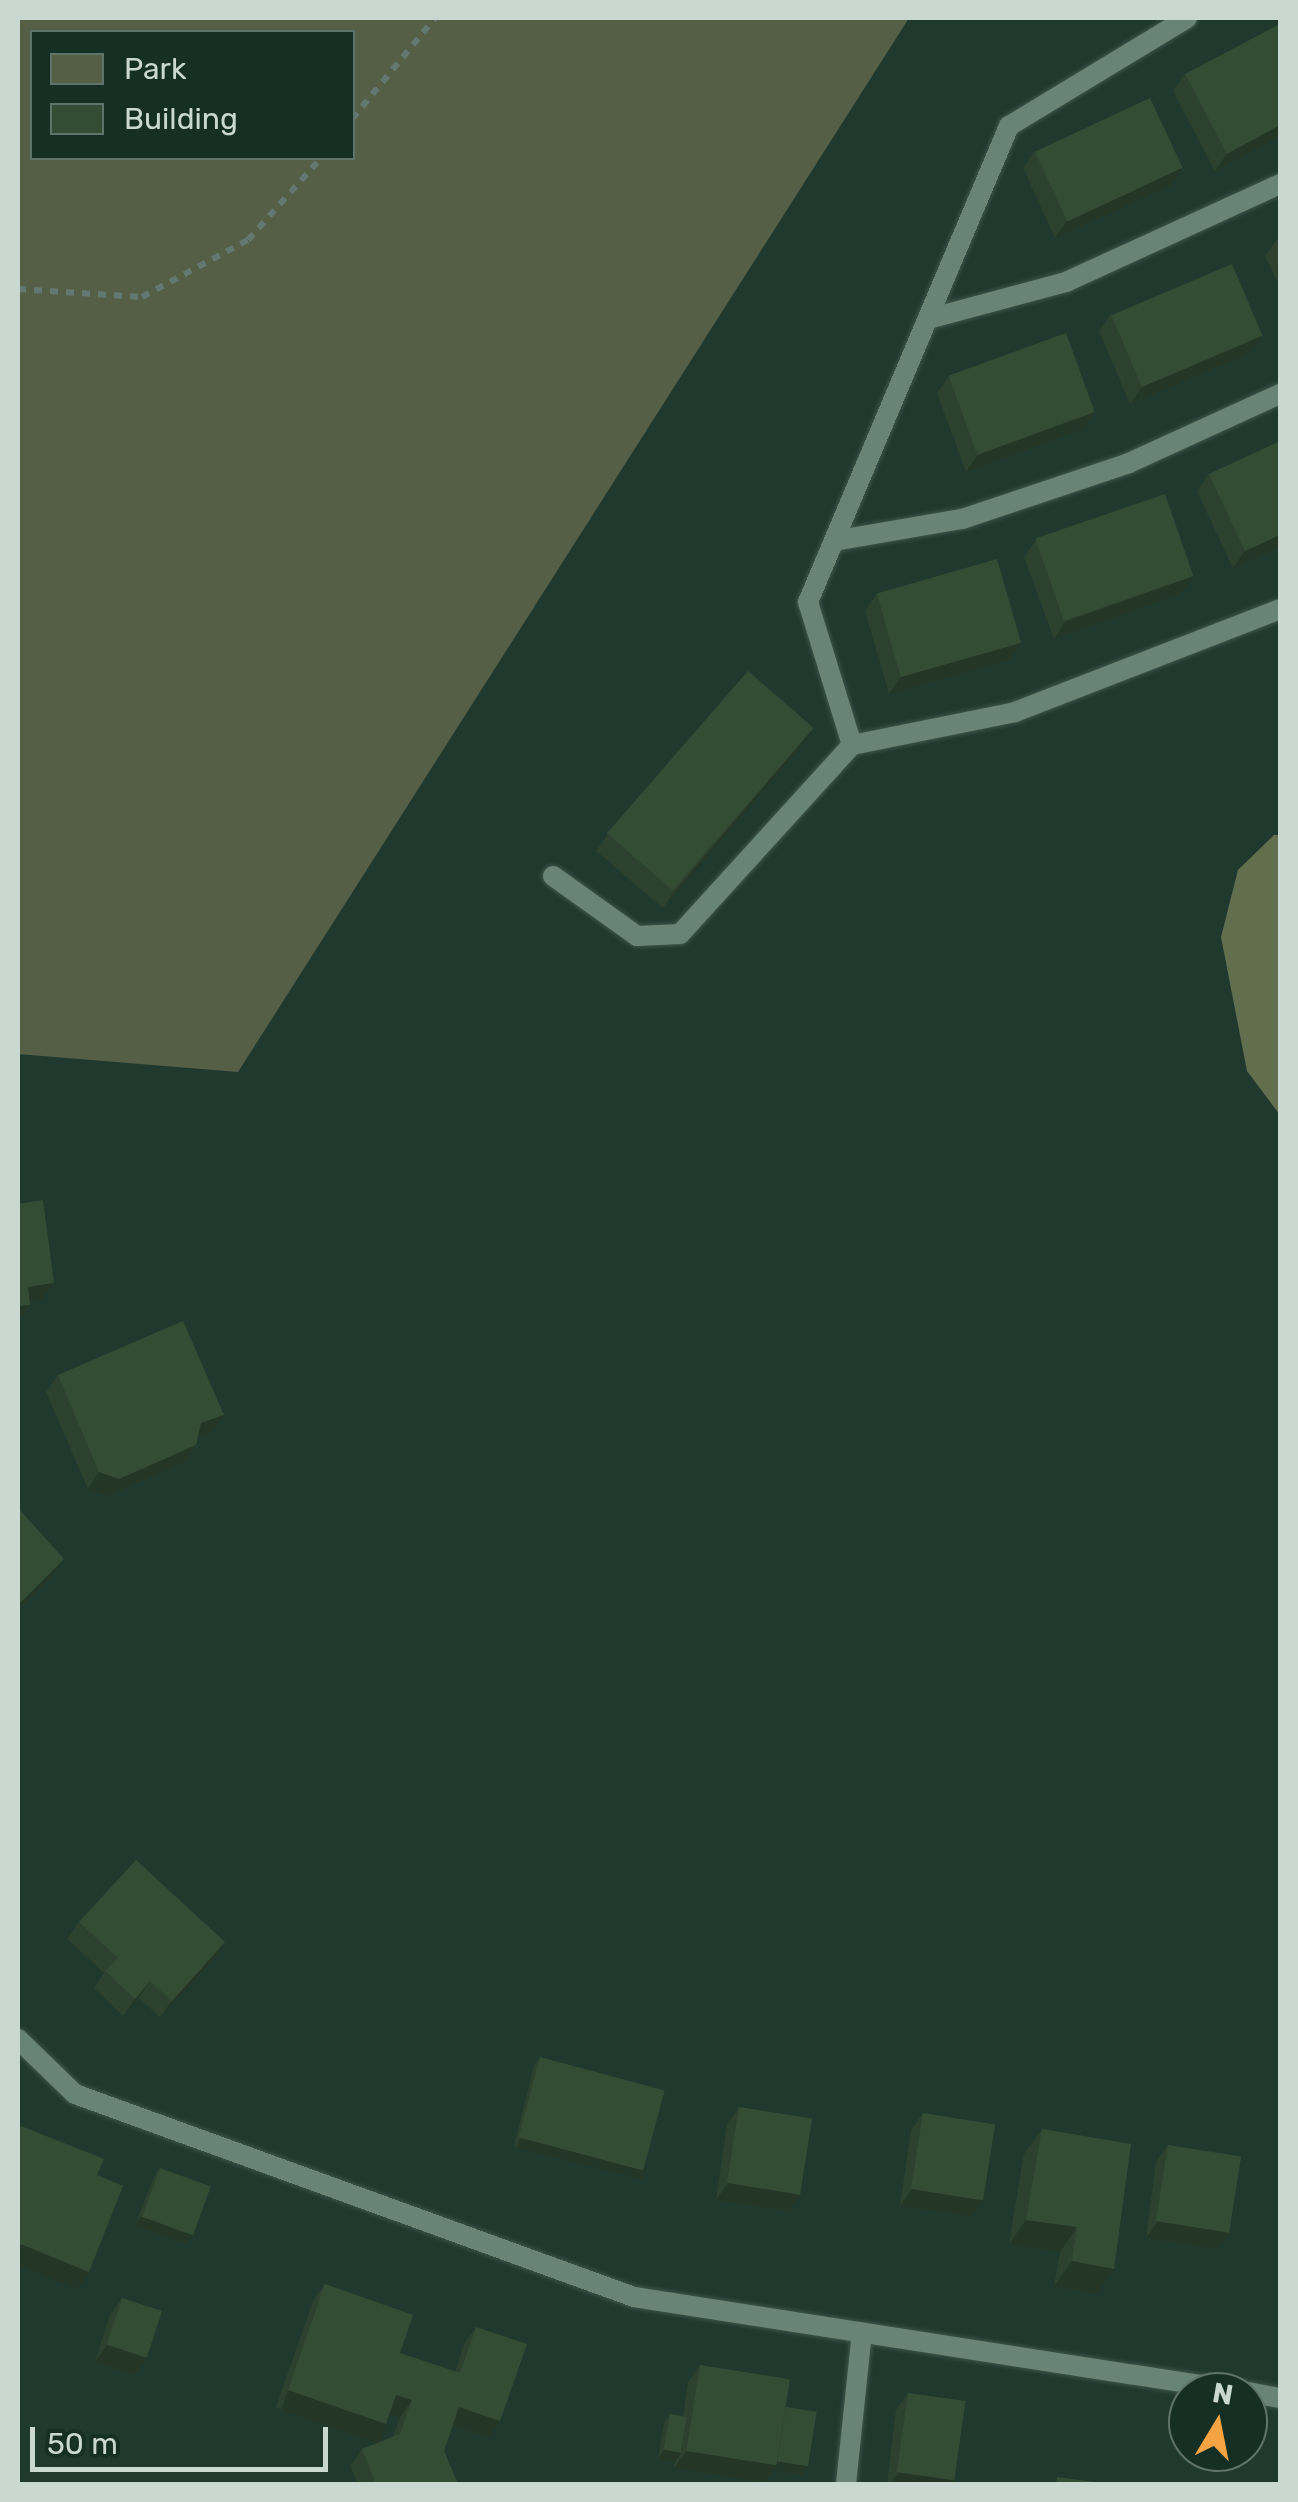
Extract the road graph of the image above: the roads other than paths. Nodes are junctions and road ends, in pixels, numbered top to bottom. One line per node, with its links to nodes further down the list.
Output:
1 (1186, 18): 3 (lane)
2 (1280, 184): 3 (lane)
3 (928, 318): 5 (lane)
4 (1280, 394): 5 (lane)
5 (834, 541): 7 (lane)
6 (1280, 609): 7 (lane)
7 (852, 744): 8 (lane)
8 (553, 876)
9 (18, 2039): 10 (lane)
10 (862, 2332): 11 (lane); 12 (lane)
11 (1168, 2380)
12 (846, 2484)

